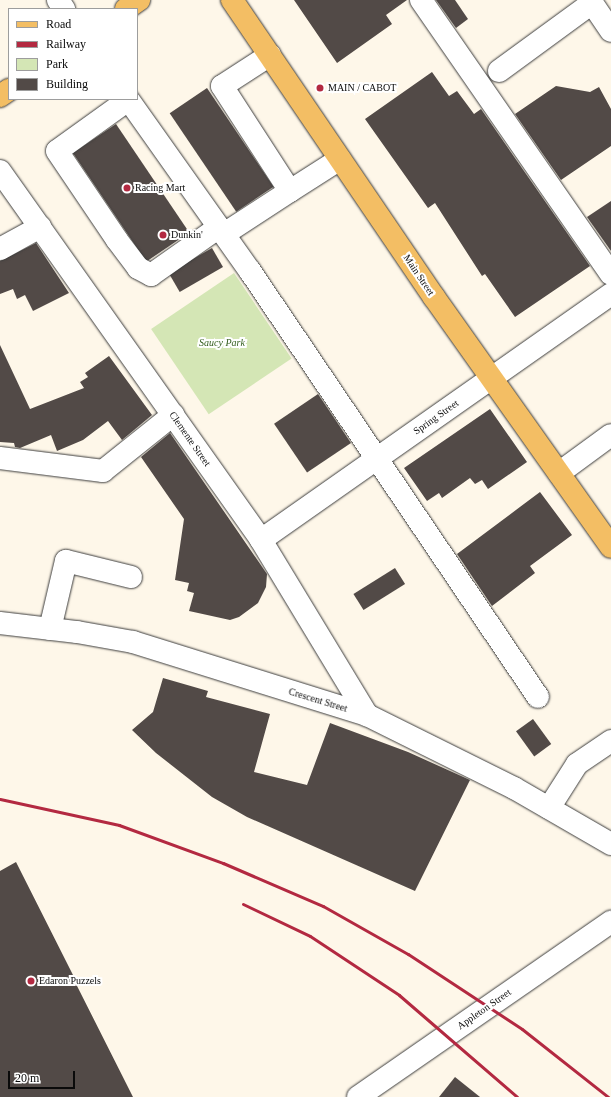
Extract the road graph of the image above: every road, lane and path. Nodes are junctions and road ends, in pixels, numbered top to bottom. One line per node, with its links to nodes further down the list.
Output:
1 (138, 0): 5 (main road)
2 (232, 0): 7 (main road, Main Street)
3 (421, 0): 17 (street)
4 (591, 1): 6 (street); 8 (street)
5 (127, 8)
6 (611, 31)
7 (270, 55): 11 (main road, Main Street); 13 (street)
8 (499, 71)
9 (127, 100): 15 (street)
10 (129, 100): 15 (street)
11 (340, 159): 13 (street); 19 (main road, Main Street)
12 (0, 171): 14 (street, Clemente Street)
13 (290, 190): 15 (street)
14 (40, 227): 16 (street); 20 (street, Clemente Street)
15 (221, 230): 23 (street)
16 (0, 249)
17 (611, 274)
18 (611, 294): 19 (street, Spring Street)
19 (492, 378): 23 (street, Spring Street); 24 (main road, Main Street)
20 (173, 415): 22 (street); 25 (street, Clemente Street)
21 (611, 435): 24 (street)
22 (0, 458)
23 (377, 458): 25 (street, Spring Street); 30 (street)
24 (559, 474): 26 (main road, Main Street)
25 (261, 540): 31 (street, Clemente Street)
26 (611, 546)
27 (131, 577): 29 (street)
28 (0, 623): 29 (street, Crescent Street)
29 (50, 628): 31 (street, Crescent Street)
30 (538, 697)
31 (367, 715): 33 (street, Crescent Street)
32 (611, 742): 33 (street)
33 (549, 808): 34 (street, Crescent Street)
34 (611, 844)
35 (611, 922): 36 (street, Appleton Street)
36 (358, 1097)

